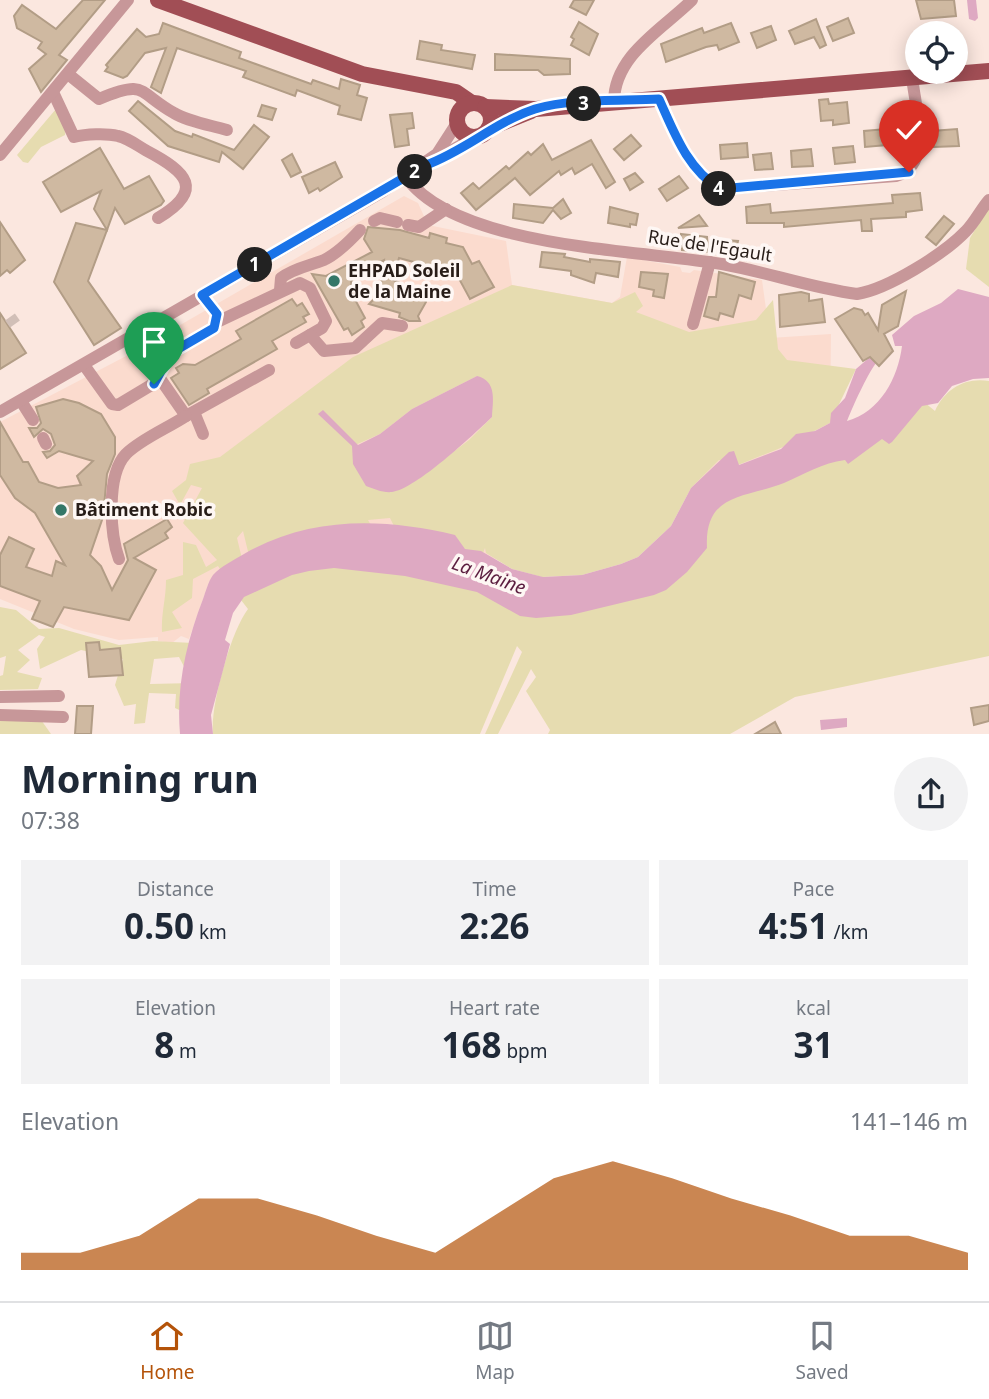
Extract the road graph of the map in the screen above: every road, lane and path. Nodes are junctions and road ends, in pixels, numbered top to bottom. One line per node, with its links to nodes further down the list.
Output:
1 (128, 0): 7 (street)
2 (158, 0): 4 (main road)
3 (692, 0): 13 (street)
4 (185, 5): 10 (main road)
5 (989, 71): 6 (main road)
6 (968, 73)
7 (68, 74): 11 (street); 17 (street)
8 (905, 78): 12 (main road)
9 (913, 84): 12 (street)
10 (434, 88): 14 (main road); 16 (main road)
11 (53, 92): 19 (street); 24 (street)
12 (659, 99): 13 (main road)
13 (614, 102): 15 (main road)
14 (485, 105): 15 (main road); 16 (main road); 18 (main road)
15 (536, 109): 18 (main road)
16 (457, 119): 18 (main road); 20 (street)
17 (227, 130)
18 (482, 133): 20 (street)
19 (0, 155)
20 (426, 165): 21 (street)
21 (406, 177): 23 (street, Rue de l'Egault); 29 (street)
22 (989, 200): 27 (street, Rue de l'Egault)
23 (446, 209): 25 (street); 27 (street, Rue de l'Egault)
24 (158, 218)
25 (374, 221)
26 (360, 230): 28 (street)
27 (710, 262): 31 (street)
28 (280, 290): 30 (street); 33 (street)
29 (202, 295): 30 (street); 35 (street)
30 (217, 322): 37 (street)
31 (693, 324)
32 (402, 327): 33 (street)
33 (310, 335): 34 (street)
34 (296, 342)
35 (84, 365): 37 (street); 38 (street)
36 (269, 370): 40 (street)
37 (159, 377): 40 (street)
38 (22, 401): 39 (street); 41 (street)
39 (0, 412)
40 (190, 414): 42 (street); 43 (street)
41 (33, 420)
42 (203, 434)
43 (119, 559)
44 (59, 696): 45 (street)
45 (0, 697)
46 (0, 715): 47 (street)
47 (63, 717)

